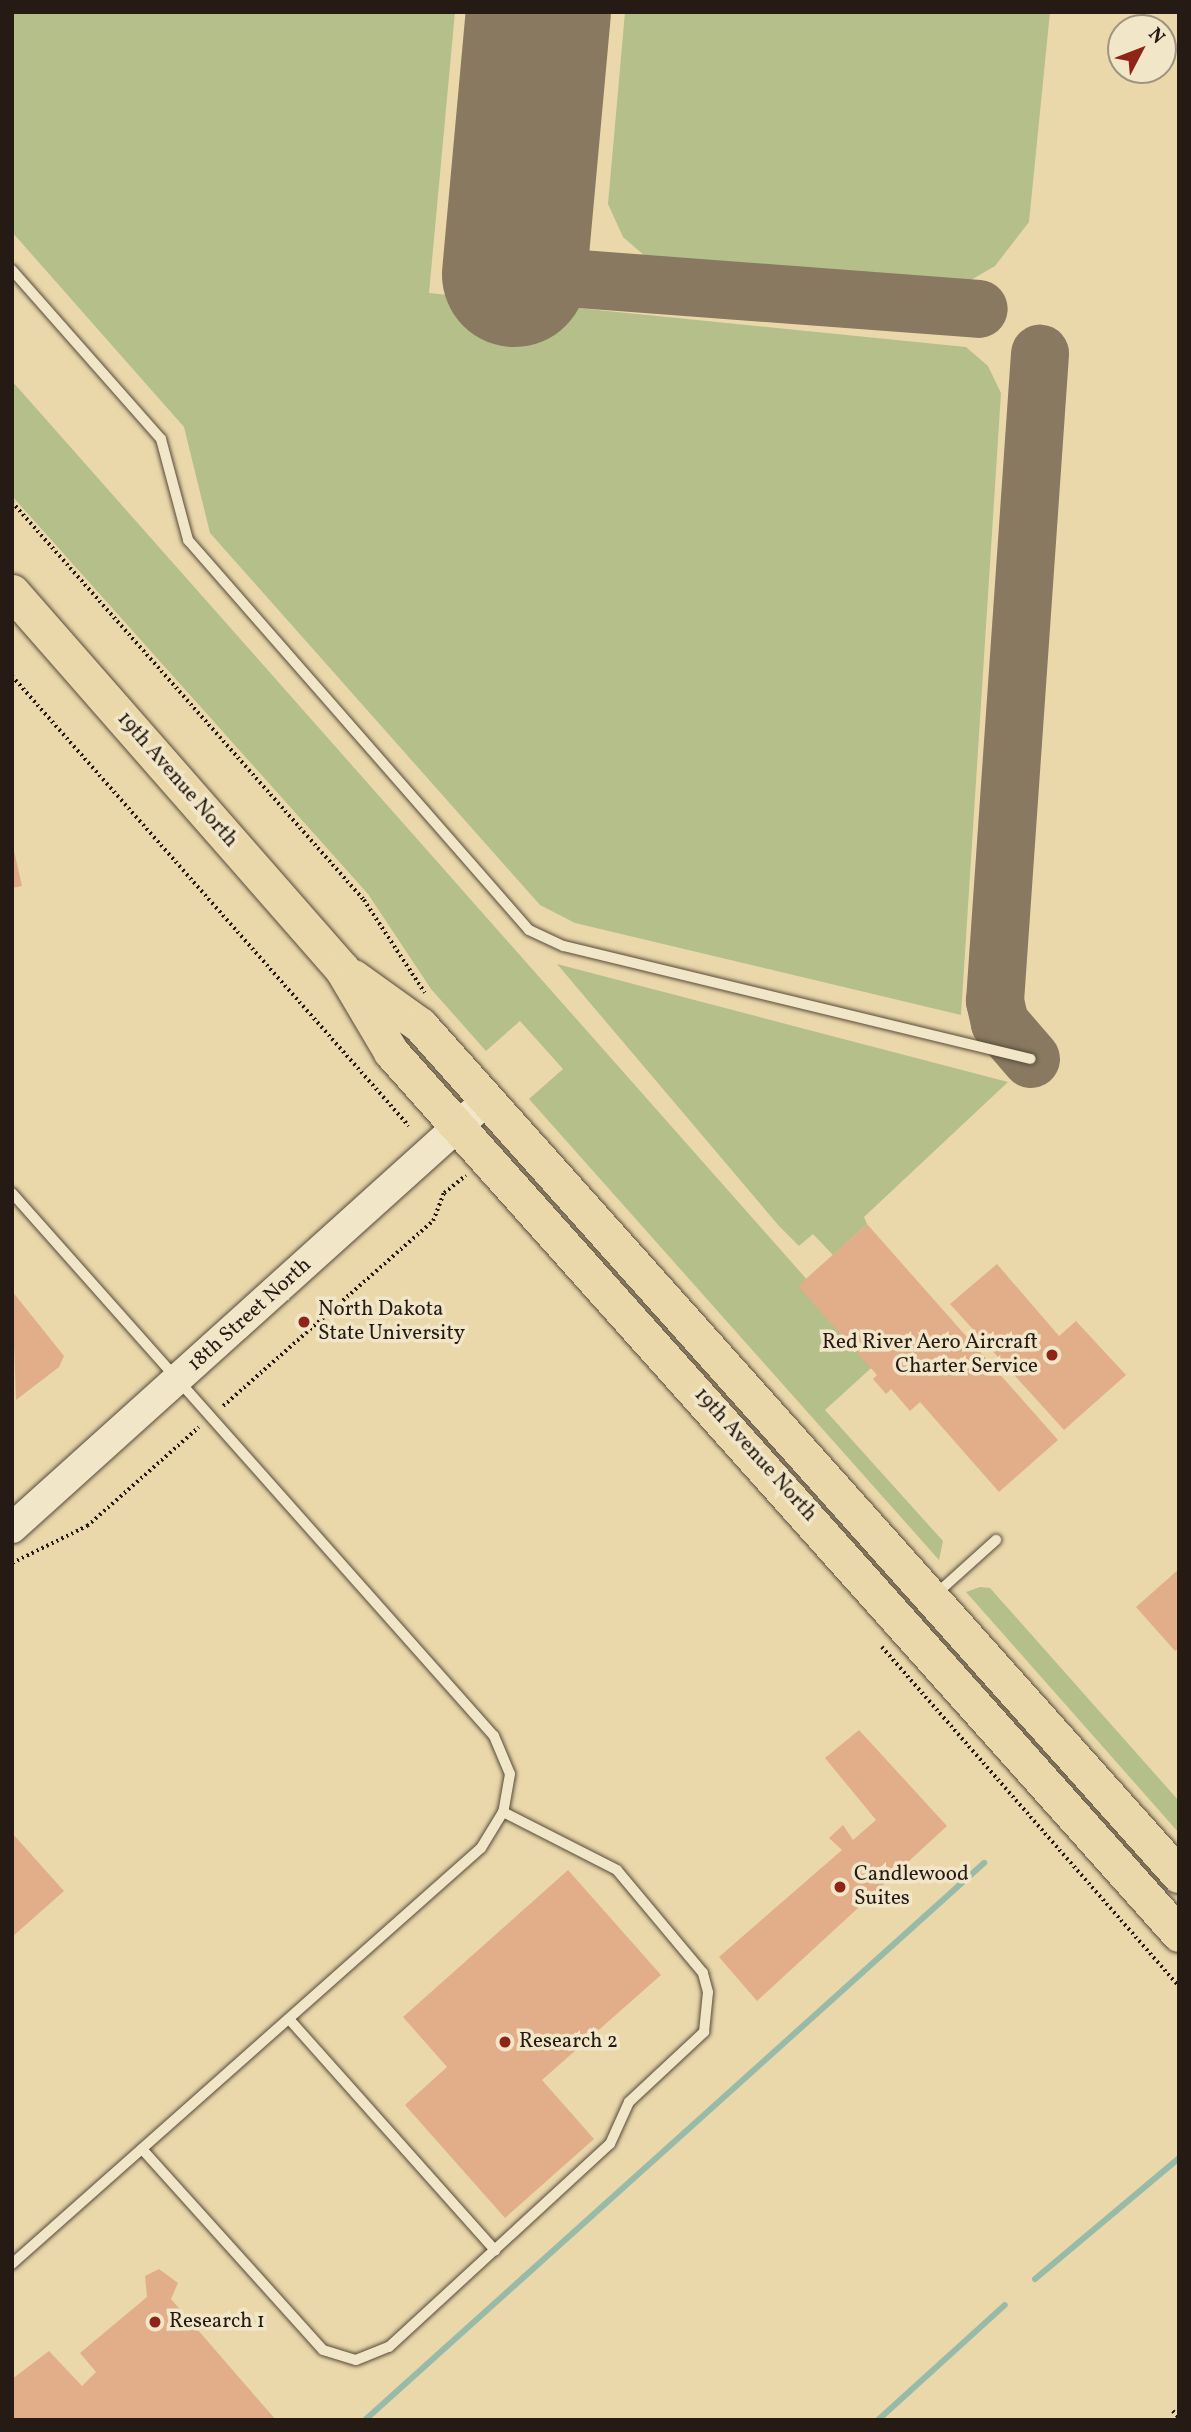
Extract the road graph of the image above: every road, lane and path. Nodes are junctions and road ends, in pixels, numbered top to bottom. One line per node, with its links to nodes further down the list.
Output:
1 (12, 270): 7 (lane)
2 (12, 502): 6 (path)
3 (12, 592): 5 (main road, 19th Avenue North)
4 (12, 676): 10 (path)
5 (342, 969): 8 (main road, 19th Avenue North); 9 (main road, 19th Avenue North)
6 (427, 996)
7 (1031, 1059)
8 (487, 1100): 9 (street, 18th Street North); 18 (main road, 19th Avenue North)
9 (459, 1125): 13 (street, 18th Street North); 22 (main road, 19th Avenue North)
10 (409, 1126)
11 (474, 1178): 14 (path)
12 (12, 1193): 13 (lane)
13 (181, 1379): 14 (lane); 15 (street, 18th Street North)
14 (213, 1414): 17 (path); 20 (lane)
15 (12, 1528)
16 (996, 1540): 18 (lane)
17 (12, 1563)
18 (929, 1601): 21 (main road, 19th Avenue North)
19 (874, 1637): 23 (path)
20 (503, 1812): 24 (lane); 26 (lane)
21 (1179, 1875)
22 (1179, 1934)
23 (1179, 1986)
24 (289, 2019): 25 (lane); 26 (lane)
25 (142, 2149): 26 (lane); 27 (lane)
26 (495, 2250)
27 (12, 2264)
28 (1173, 2411): 29 (path)
29 (1179, 2418)

